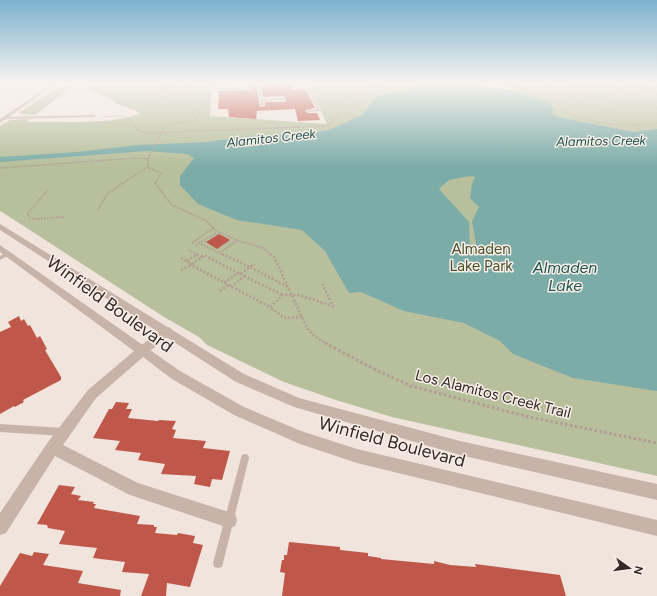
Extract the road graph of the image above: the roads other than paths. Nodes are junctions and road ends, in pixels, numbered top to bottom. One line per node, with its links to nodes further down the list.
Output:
1 (14, 111): 3 (street)
2 (94, 116): 3 (lane)
3 (1, 119)
4 (0, 226): 6 (street, Winfield Boulevard)
5 (2, 253): 7 (street, Winfield Boulevard)
6 (167, 331): 7 (street); 12 (street, Winfield Boulevard)
7 (142, 351): 9 (street); 15 (street, Winfield Boulevard)
8 (0, 428): 9 (lane)
9 (64, 432): 10 (street)
10 (53, 447): 13 (street); 14 (street)
11 (245, 458): 13 (lane)
12 (657, 492)
13 (229, 520): 16 (lane)
14 (0, 527)
15 (657, 528)
16 (218, 563)

